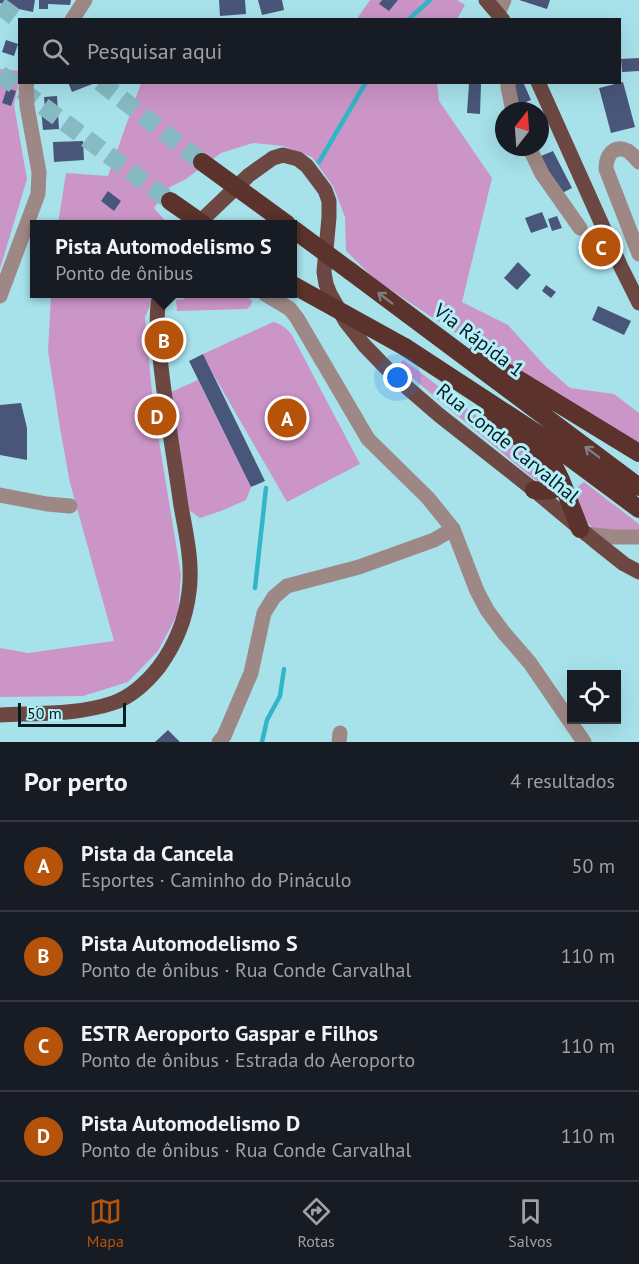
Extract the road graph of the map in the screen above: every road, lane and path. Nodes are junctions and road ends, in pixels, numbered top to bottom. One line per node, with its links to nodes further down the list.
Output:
1 (85, 0): 4 (street)
2 (486, 0): 3 (main road)
3 (502, 11)
4 (73, 18)
5 (27, 84): 20 (street)
6 (508, 84): 8 (street)
7 (539, 84): 21 (main road)
8 (511, 102)
9 (533, 156): 16 (street)
10 (202, 162): 15 (highway, bridge)
11 (639, 162): 18 (street)
12 (170, 201): 13 (highway, bridge)
13 (195, 220)
14 (203, 220): 29 (main road, Rua Conde Carvalhal)
15 (280, 220)
16 (580, 228)
17 (297, 232): 24 (highway, Via Rápida 1, one-way to 17, bridge)
18 (639, 254)
19 (297, 287): 25 (highway, bridge)
20 (0, 296)
21 (637, 296)
22 (159, 298): 37 (main road)
23 (272, 298): 33 (street)
24 (412, 318): 26 (highway); 28 (highway, Via Rápida 1, one-way to 24)
25 (410, 350): 27 (highway); 32 (highway)
26 (639, 453)
27 (561, 480): 29 (highway); 34 (highway)
28 (639, 487)
29 (534, 490): 34 (main road, Rua Conde Carvalhal)
30 (0, 495): 31 (street)
31 (70, 506)
32 (639, 509)
33 (453, 529): 38 (street); 39 (street)
34 (583, 531): 35 (street); 36 (main road, Rua Conde Carvalhal)
35 (639, 537)
36 (639, 572)
37 (0, 715)
38 (219, 742)
39 (584, 742)

